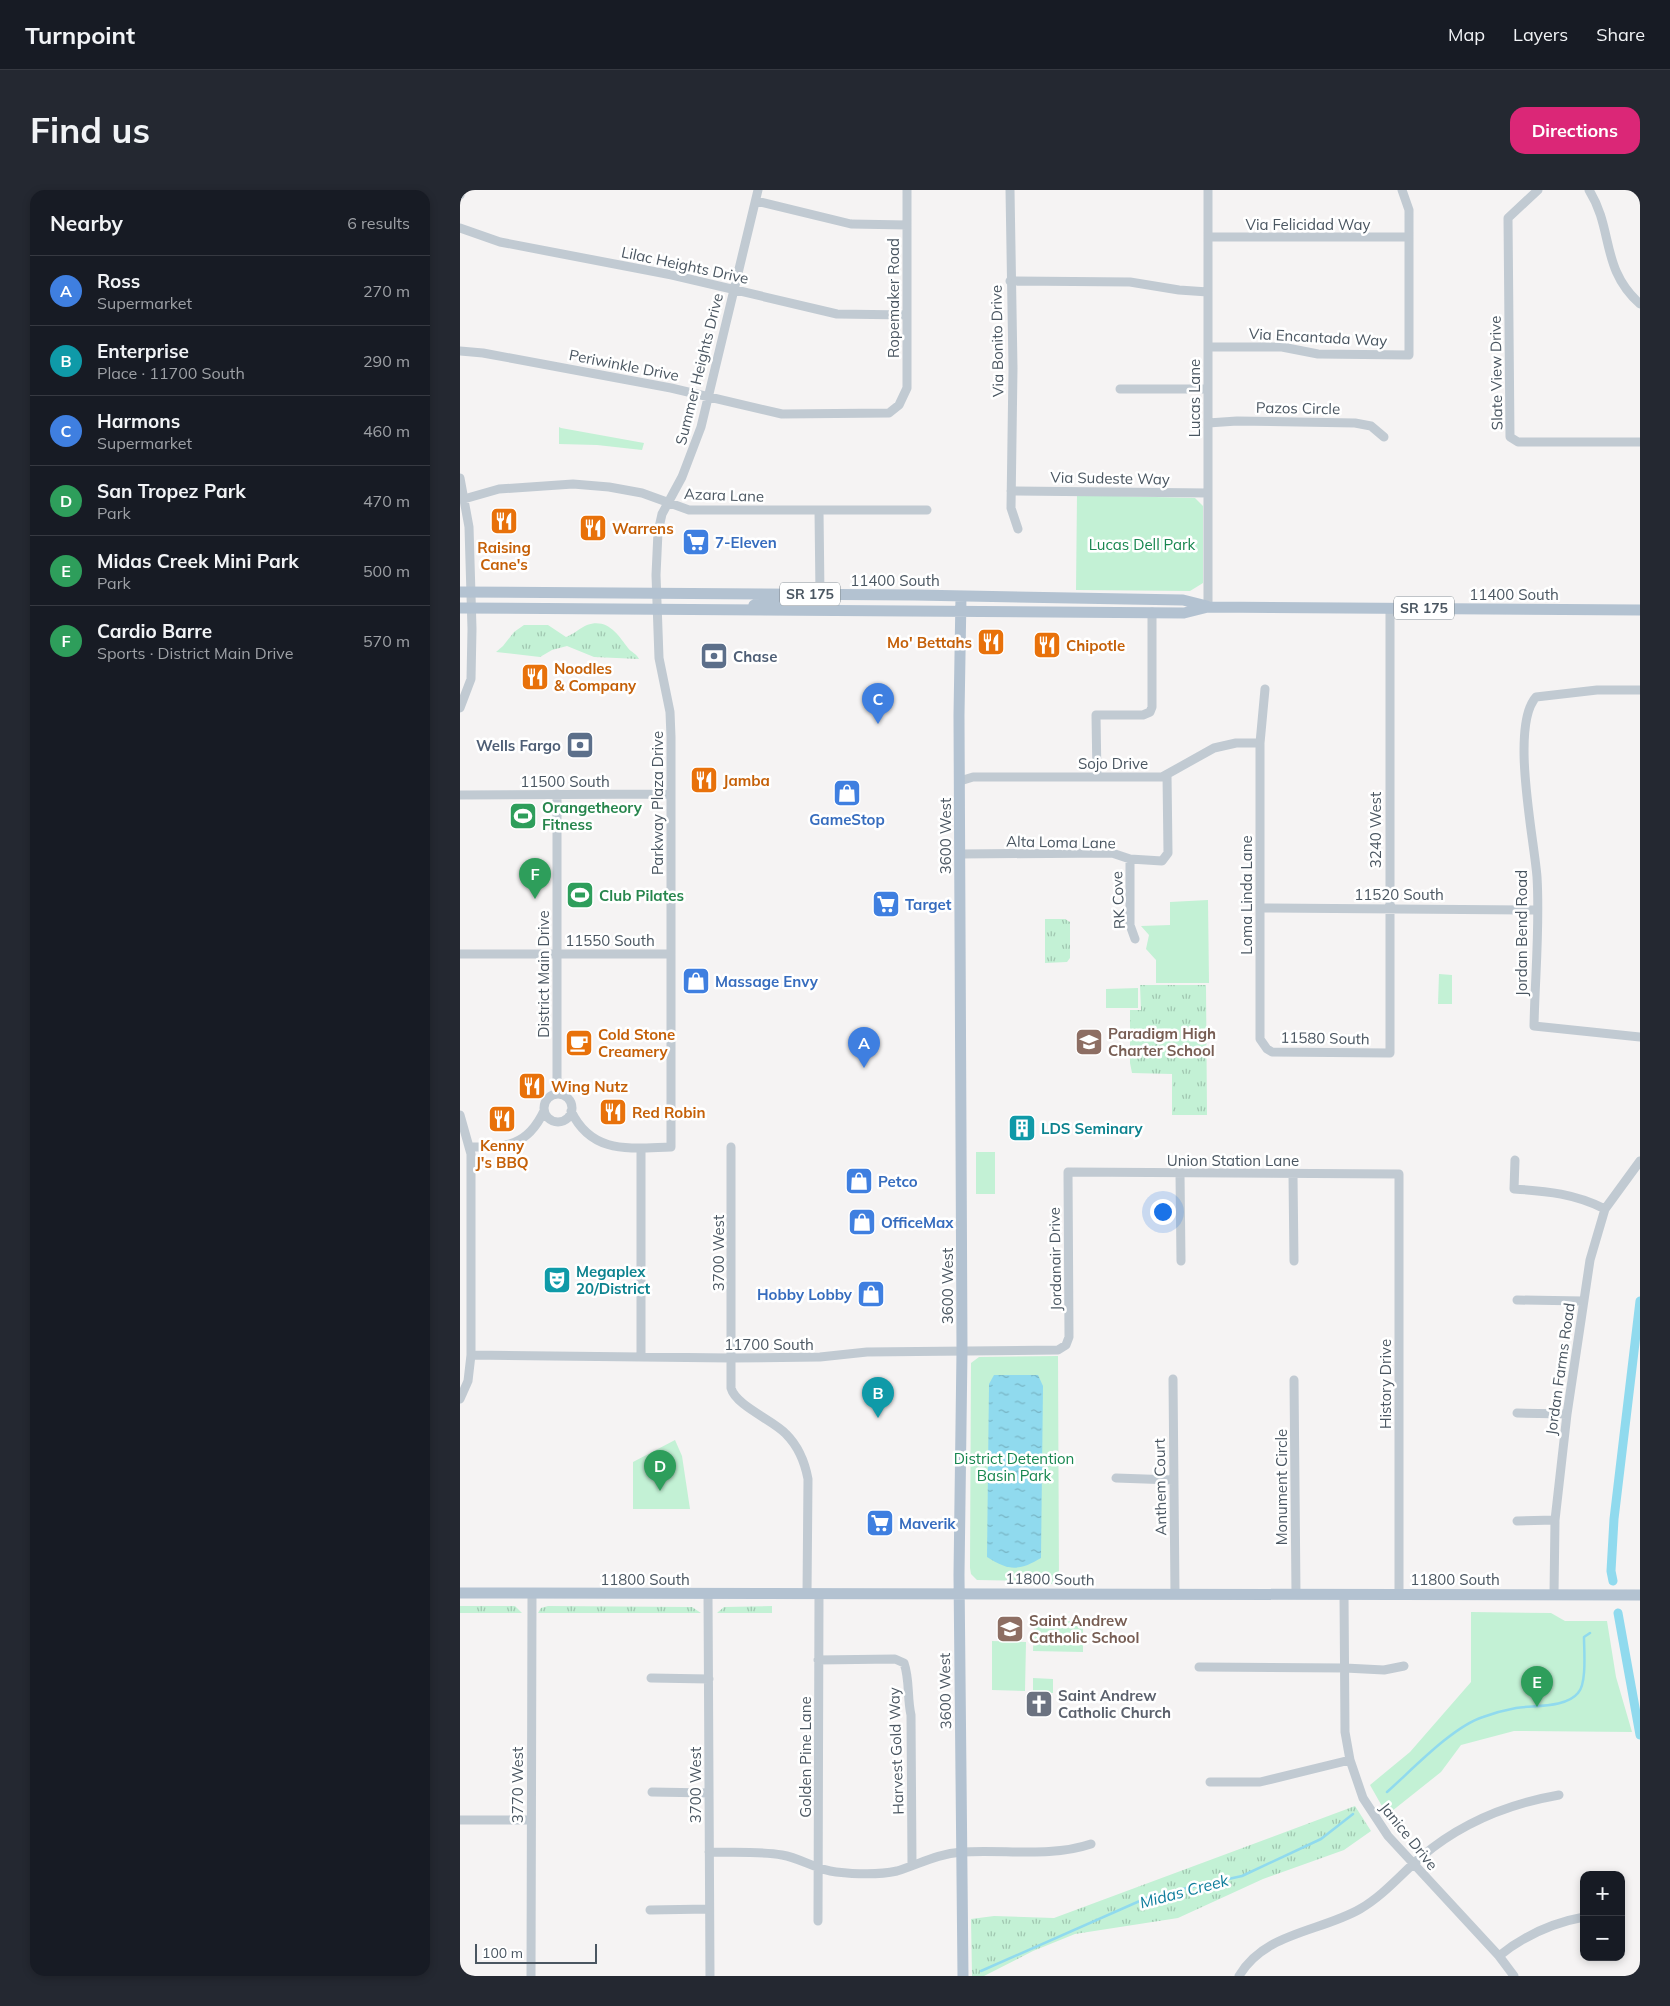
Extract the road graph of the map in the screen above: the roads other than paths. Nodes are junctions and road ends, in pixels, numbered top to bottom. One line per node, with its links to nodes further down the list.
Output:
1 (462, 190): 9 (street)
2 (758, 190): 10 (street, Summer Heights Drive)
3 (906, 190): 11 (street, Ropemaker Road)
4 (1010, 190): 15 (street, Via Bonito Drive)
5 (1208, 190): 13 (street, Lucas Lane)
6 (1402, 190): 14 (street, Via Encantada Way)
7 (1538, 190): 28 (street, Slate View Drive)
8 (1589, 190): 18 (street)
9 (460, 195)
10 (756, 201): 11 (street); 16 (street, Summer Heights Drive)
11 (906, 225): 19 (street, Ropemaker Road)
12 (460, 228): 16 (street, Lilac Heights Drive)
13 (1208, 237): 14 (street, Via Felicidad Way); 17 (street, Lucas Lane)
14 (1409, 237): 20 (street, Via Encantada Way)
15 (1010, 281): 17 (street); 30 (street, Via Bonito Drive)
16 (734, 289): 19 (street, Lilac Heights Drive); 24 (street, Summer Heights Drive)
17 (1208, 292): 20 (street, Lucas Lane)
18 (1640, 304)
19 (906, 315): 25 (street, Ropemaker Road)
20 (1208, 347): 22 (street, Lucas Lane)
21 (460, 352): 24 (street, Periwinkle Drive)
22 (1208, 389): 23 (street); 26 (street, Lucas Lane)
23 (1120, 390)
24 (708, 396): 25 (street, Periwinkle Drive); 33 (street, Summer Heights Drive)
25 (899, 405)
26 (1208, 423): 27 (street, Pazos Circle); 31 (street, Lucas Lane)
27 (1384, 437)
28 (1640, 442)
29 (460, 478): 32 (street)
30 (1011, 491): 31 (street, Via Sudeste Way); 36 (street, Via Bonito Drive)
31 (1208, 494): 42 (street, Lucas Lane)
32 (464, 499): 33 (street, Azara Lane); 37 (street)
33 (668, 504): 34 (street, Azara Lane); 38 (street, Summer Heights Drive)
34 (819, 510): 35 (street, Azara Lane); 39 (street)
35 (927, 510)
36 (1018, 529)
37 (465, 592): 38 (main road, 11400 South / SR 175); 43 (street)
38 (658, 594): 39 (main road, 11400 South / SR 175); 45 (street, Summer Heights Drive)
39 (820, 594): 40 (main road, 11400 South / SR 175); 46 (main road)
40 (915, 594): 41 (main road, 11400 South / SR 175); 48 (main road)
41 (961, 596): 42 (main road, 11400 South / SR 175); 49 (main road, 3600 West)
42 (1208, 607): 44 (main road, 11400 South / SR 175); 50 (main road, 11400 South / SR 175)
43 (466, 608): 45 (main road, 11400 South / SR 175); 53 (street)
44 (1390, 608): 47 (main road, 11400 South / SR 175); 64 (street, 3240 West)
45 (658, 610): 46 (main road, 11400 South / SR 175); 59 (street, Parkway Plaza Drive)
46 (750, 610): 48 (main road, 11400 South / SR 175)
47 (1640, 610)
48 (820, 611): 49 (main road, 11400 South / SR 175)
49 (961, 611): 50 (main road, 11400 South / SR 175); 57 (main road, 3600 West)
50 (1152, 612): 56 (street)
51 (1265, 688): 54 (street, Loma Linda Lane)
52 (1640, 690): 65 (street, Jordan Bend Road)
53 (460, 708)
54 (1260, 744): 55 (street, Sojo Drive); 63 (street, Loma Linda Lane)
55 (1167, 775): 56 (street, Sojo Drive); 62 (street, Alta Loma Lane)
56 (1097, 777): 57 (street, Sojo Drive)
57 (960, 781): 61 (main road, 3600 West)
58 (557, 794): 59 (street, 11500 South); 60 (street, 11500 South); 68 (street, District Main Drive)
59 (671, 794): 69 (street, Parkway Plaza Drive)
60 (460, 795)
61 (960, 854): 62 (street, Alta Loma Lane); 95 (main road, 3600 West)
62 (1130, 859): 66 (street, RK Cove)
63 (1260, 908): 64 (street, 11520 South); 71 (street, Loma Linda Lane)
64 (1388, 908): 65 (street, 11520 South); 72 (street, 3240 West)
65 (1537, 910): 70 (street, Jordan Bend Road)
66 (1135, 939)
67 (460, 954): 68 (street, 11550 South)
68 (557, 954): 69 (street, 11550 South); 73 (street, District Main Drive)
69 (671, 954): 82 (street, Parkway Plaza Drive)
70 (1640, 1038)
71 (1263, 1045): 72 (street, 11580 South)
72 (1390, 1053)
73 (557, 1094): 74 (street); 75 (street)
74 (544, 1111): 77 (street); 78 (street)
75 (571, 1111): 77 (street); 79 (street, Parkway Plaza Drive)
76 (460, 1115): 80 (street)
77 (558, 1121): 78 (street); 79 (street, Parkway Plaza Drive)
78 (536, 1128): 80 (street)
79 (582, 1129): 82 (street, Parkway Plaza Drive)
80 (470, 1147): 96 (street)
81 (731, 1147): 98 (street, 3700 West)
82 (641, 1148): 97 (street)
83 (1515, 1160): 89 (street)
84 (1640, 1161): 89 (street, Jordan Farms Road)
85 (1068, 1172): 86 (street, Union Station Lane); 94 (street, Jordanair Drive)
86 (1180, 1174): 88 (street, Union Station Lane); 90 (street)
87 (1399, 1174): 88 (street, Union Station Lane); 116 (street, History Drive)
88 (1293, 1175): 91 (street)
89 (1605, 1209): 93 (street, Jordan Farms Road)
90 (1181, 1261)
91 (1294, 1261)
92 (1517, 1300): 93 (street)
93 (1583, 1301): 103 (street, Jordan Farms Road)
94 (1066, 1345): 95 (street, 11700 South)
95 (962, 1351): 98 (street, 11700 South); 109 (main road, 3600 West)
96 (471, 1355): 97 (street, 11700 South); 101 (street)
97 (641, 1356): 98 (street, 11700 South)
98 (731, 1358): 112 (street, 3700 West)
99 (1172, 1379): 105 (street, Anthem Court)
100 (1294, 1380): 114 (street, Monument Circle)
101 (460, 1399)
102 (1517, 1413): 103 (street)
103 (1567, 1414): 106 (street, Jordan Farms Road)
104 (1116, 1478): 105 (street)
105 (1174, 1480): 113 (street, Anthem Court)
106 (1555, 1520): 107 (street); 117 (street, Jordan Farms Road)
107 (1517, 1521)
108 (460, 1593): 110 (main road, 11800 South)
109 (959, 1593): 112 (main road, 11800 South); 113 (main road, 11800 South); 134 (main road, 3600 West)
110 (532, 1594): 111 (main road, 11800 South); 131 (street, 3770 West)
111 (708, 1594): 112 (main road, 11800 South); 124 (street, 3700 West)
112 (813, 1594): 119 (street, Golden Pine Lane)
113 (1174, 1594): 114 (main road, 11800 South)
114 (1296, 1594): 115 (main road, 11800 South)
115 (1344, 1594): 116 (main road, 11800 South); 122 (street, Janice Drive)
116 (1399, 1594): 117 (main road, 11800 South)
117 (1554, 1594): 118 (main road, 11800 South)
118 (1640, 1595)
119 (818, 1660): 136 (street, Harvest Gold Way); 137 (street, Golden Pine Lane)
120 (1404, 1666): 122 (street)
121 (1199, 1668): 122 (street)
122 (1344, 1668): 125 (street, Janice Drive)
123 (651, 1678): 124 (street)
124 (709, 1679): 128 (street, 3700 West)
125 (1350, 1760): 126 (street); 135 (street, Janice Drive)
126 (1210, 1782)
127 (652, 1792): 128 (street)
128 (709, 1793): 133 (street, 3700 West)
129 (1559, 1796): 135 (street)
130 (460, 1820): 131 (street)
131 (531, 1820): 143 (street, 3770 West)
132 (1091, 1844): 134 (street)
133 (710, 1852): 137 (street); 138 (street, 3700 West)
134 (962, 1852): 136 (street); 145 (main road, 3600 West)
135 (1413, 1864): 142 (street, Janice Drive); 146 (street)
136 (912, 1865): 137 (street)
137 (818, 1869): 141 (street, Golden Pine Lane)
138 (709, 1909): 139 (street); 144 (street, 3700 West)
139 (650, 1910)
140 (1580, 1918): 142 (street)
141 (818, 1921)
142 (1499, 1956): 147 (street, Janice Drive)
143 (531, 1976)
144 (710, 1976)
145 (963, 1976)
146 (1240, 1976)
147 (1514, 1976)

